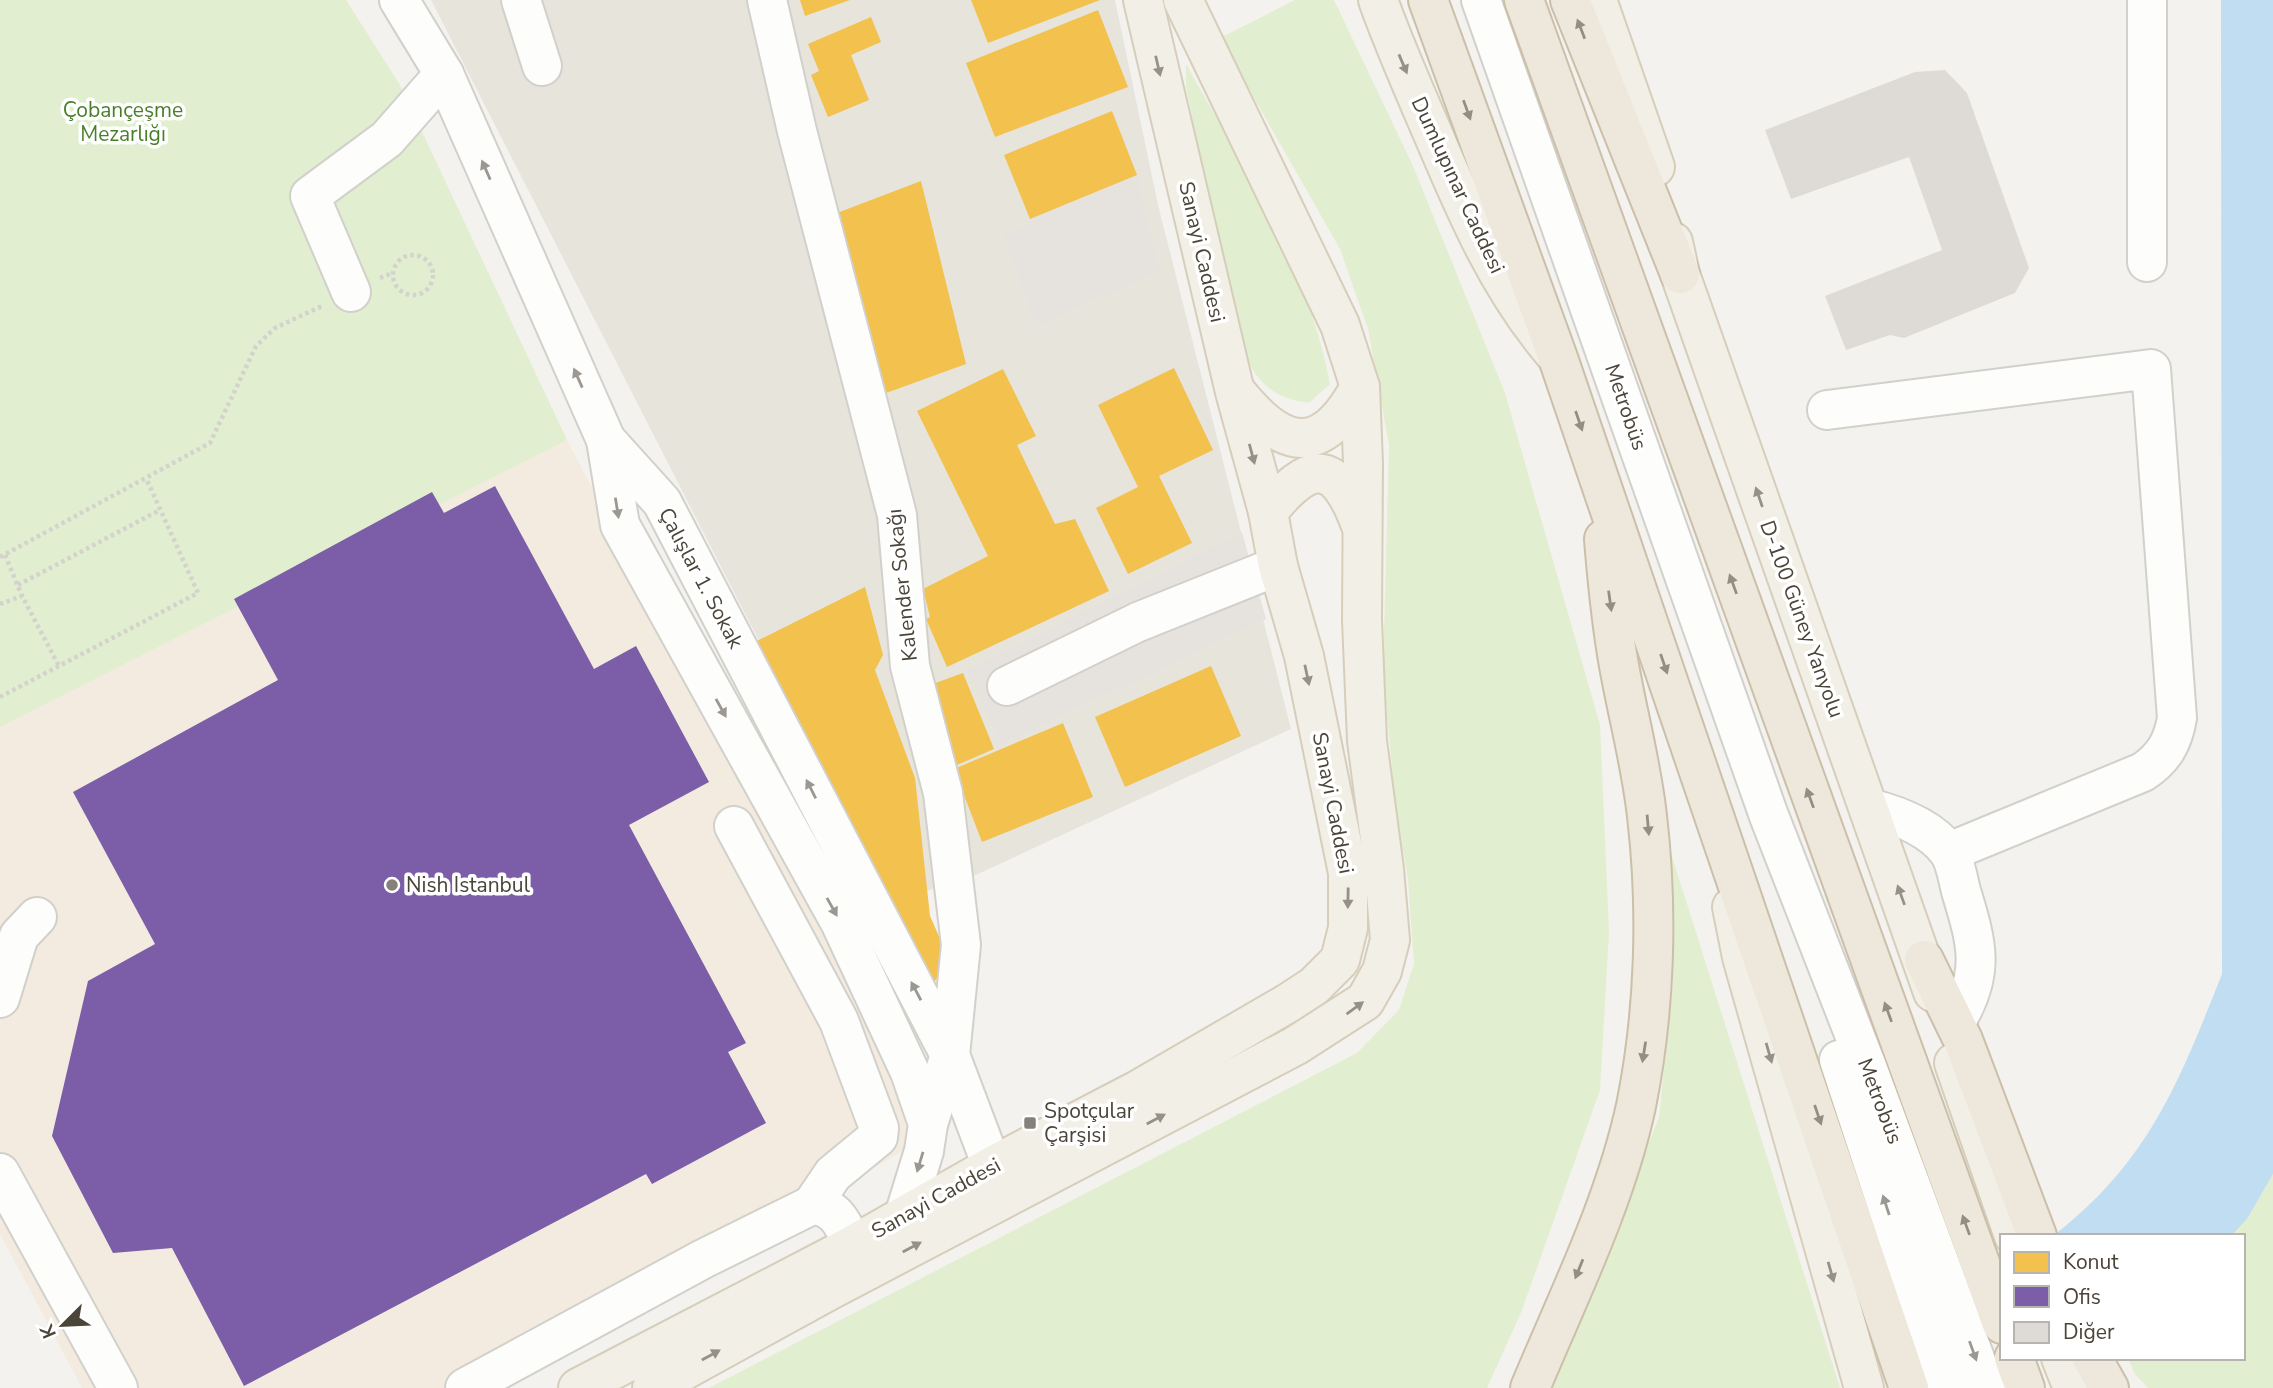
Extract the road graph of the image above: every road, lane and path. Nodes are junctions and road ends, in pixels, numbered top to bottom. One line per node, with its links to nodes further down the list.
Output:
1 (399, 0): 14 (street, Çalışlar 1. Sokak)
2 (521, 0): 13 (street)
3 (767, 0): 46 (street, Kalender Sokağı)
4 (1143, 0): 21 (main road, Sanayi Caddesi, one-way to 21)
5 (1183, 0): 20 (main road, Sanayi Caddesi)
6 (1378, 0): 19 (main road, Dumlupınar Caddesi, one-way to 19)
7 (1428, 0): 19 (highway, one-way to 19)
8 (1481, 0): 39 (street, Metrobüs)
9 (1524, 0): 55 (highway, one-way to 9)
10 (1570, 0): 17 (highway, one-way to 10)
11 (1597, 0): 17 (main road, D-100 Güney Yanyolu)
12 (2147, 0): 15 (street)
13 (542, 66)
14 (444, 74): 18 (street); 23 (street, Çalışlar 1. Sokak, one-way to 14)
15 (2147, 262)
16 (392, 273): 16 (path); 18 (path)
17 (1680, 274): 38 (main road, D-100 Güney Yanyolu, one-way to 17)
18 (351, 292): 24 (path)
19 (1558, 358): 25 (highway, one-way to 25)
20 (1360, 387): 21 (main road); 28 (main road, Sanayi Caddesi)
21 (1235, 391): 27 (main road, Sanayi Caddesi, one-way to 27)
22 (1827, 410): 41 (street)
23 (606, 440): 46 (street, Çalışlar 1. Sokak, one-way to 23); 47 (street, one-way to 47)
24 (146, 478): 26 (path); 29 (path)
25 (1600, 484): 37 (highway, one-way to 37); 63 (highway, one-way to 63)
26 (160, 510): 31 (path); 34 (path)
27 (1268, 512): 28 (main road); 30 (main road, Sanayi Caddesi)
28 (1361, 525): 62 (main road, Sanayi Caddesi, one-way to 28)
29 (2, 556): 31 (path)
30 (1278, 566): 35 (street); 48 (main road, Sanayi Caddesi, one-way to 48)
31 (18, 585): 32 (path)
32 (22, 596): 33 (path); 34 (path)
33 (0, 604)
34 (59, 666): 36 (path)
35 (1007, 686)
36 (0, 697)
37 (1709, 796): 64 (main road, one-way to 64); 65 (highway, one-way to 65)
38 (1869, 808): 41 (street); 43 (main road, D-100 Güney Yanyolu, one-way to 38)
39 (1769, 816): 66 (street, Metrobüs, one-way to 39); 67 (street, Metrobüs, one-way to 67)
40 (734, 826): 50 (street)
41 (1950, 852): 45 (street)
42 (37, 917): 44 (street)
43 (1924, 960): 45 (highway); 52 (main road, D-100 Güney Yanyolu)
44 (0, 998)
45 (1955, 1023): 53 (highway)
46 (950, 1055): 47 (street); 48 (street, Çalışlar 1. Sokak)
47 (928, 1124): 51 (street, one-way to 51)
48 (992, 1166): 51 (main road, Sanayi Caddesi)
49 (0, 1173): 59 (street)
50 (811, 1205): 54 (street); 60 (street)
51 (904, 1216): 54 (main road, Sanayi Caddesi)
52 (2013, 1234)
53 (2037, 1234)
54 (853, 1245): 61 (main road, Sanayi Caddesi)
55 (2000, 1318)
56 (2015, 1360): 68 (highway)
57 (2062, 1360): 69 (main road)
58 (2093, 1360): 70 (highway)
59 (118, 1388)
60 (465, 1388)
61 (578, 1388)
62 (652, 1388)
63 (1530, 1388)
64 (1864, 1388)
65 (1909, 1388)
66 (1947, 1388)
67 (1986, 1388)
68 (2025, 1388)
69 (2073, 1388)
70 (2109, 1388)

